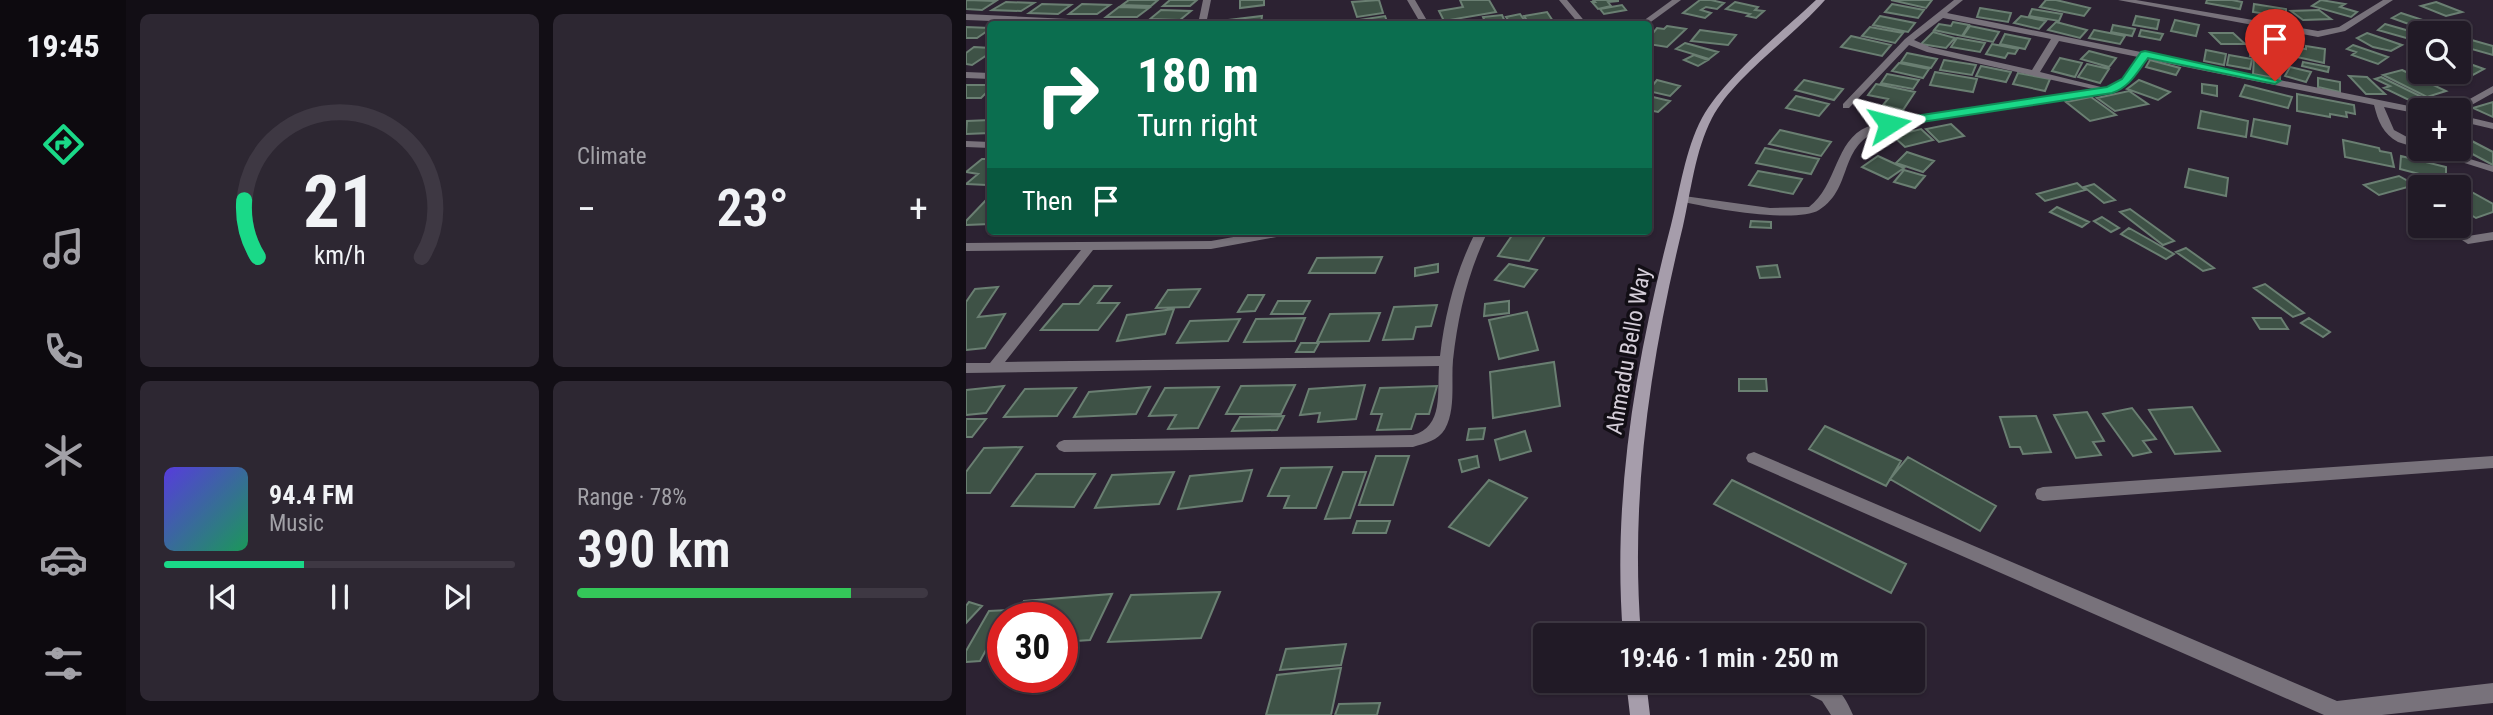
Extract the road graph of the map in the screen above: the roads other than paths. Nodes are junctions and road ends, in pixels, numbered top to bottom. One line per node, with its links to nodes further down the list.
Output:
1 (1208, 0): 12 (street)
2 (1411, 0): 13 (street)
3 (1563, 0): 14 (street)
4 (1677, 0): 15 (street)
5 (1821, 0): 35 (street, Ahmadu Bello Way)
6 (1959, 0): 9 (street)
7 (2122, 0): 8 (street)
8 (2389, 0)
9 (1943, 15): 16 (street); 17 (street)
10 (966, 18): 11 (street)
11 (1039, 21)
12 (1203, 21)
13 (1423, 21)
14 (1580, 21)
15 (1647, 21)
16 (2056, 38): 18 (street); 19 (street)
17 (1908, 41): 19 (street); 26 (street)
18 (2145, 54): 23 (street); 25 (street)
19 (2035, 74): 23 (street)
20 (966, 75): 21 (street)
21 (987, 76)
22 (2493, 89): 24 (street)
23 (2108, 90): 35 (street)
24 (2471, 101)
25 (2378, 103): 27 (street); 30 (street)
26 (1846, 106)
27 (2408, 109)
28 (2471, 121): 29 (street)
29 (2493, 126)
30 (2408, 143)
31 (966, 144): 32 (street)
32 (987, 145)
33 (2467, 161): 34 (street)
34 (2493, 169)
35 (1684, 199): 49 (street, Ahmadu Bello Way)
36 (1480, 235): 42 (street)
37 (1241, 236): 40 (street)
38 (2493, 236): 39 (street)
39 (2468, 240)
40 (1090, 246): 41 (street); 43 (street)
41 (966, 247)
42 (1446, 361): 43 (street); 45 (street)
43 (994, 367): 44 (street)
44 (966, 368)
45 (1064, 446)
46 (1754, 458): 53 (street)
47 (2493, 462): 48 (street)
48 (2043, 495)
49 (1631, 623)
50 (1637, 693): 54 (street)
51 (1827, 693): 55 (street)
52 (2493, 693): 53 (street)
53 (2342, 713)
54 (1640, 715)
55 (1843, 715)

